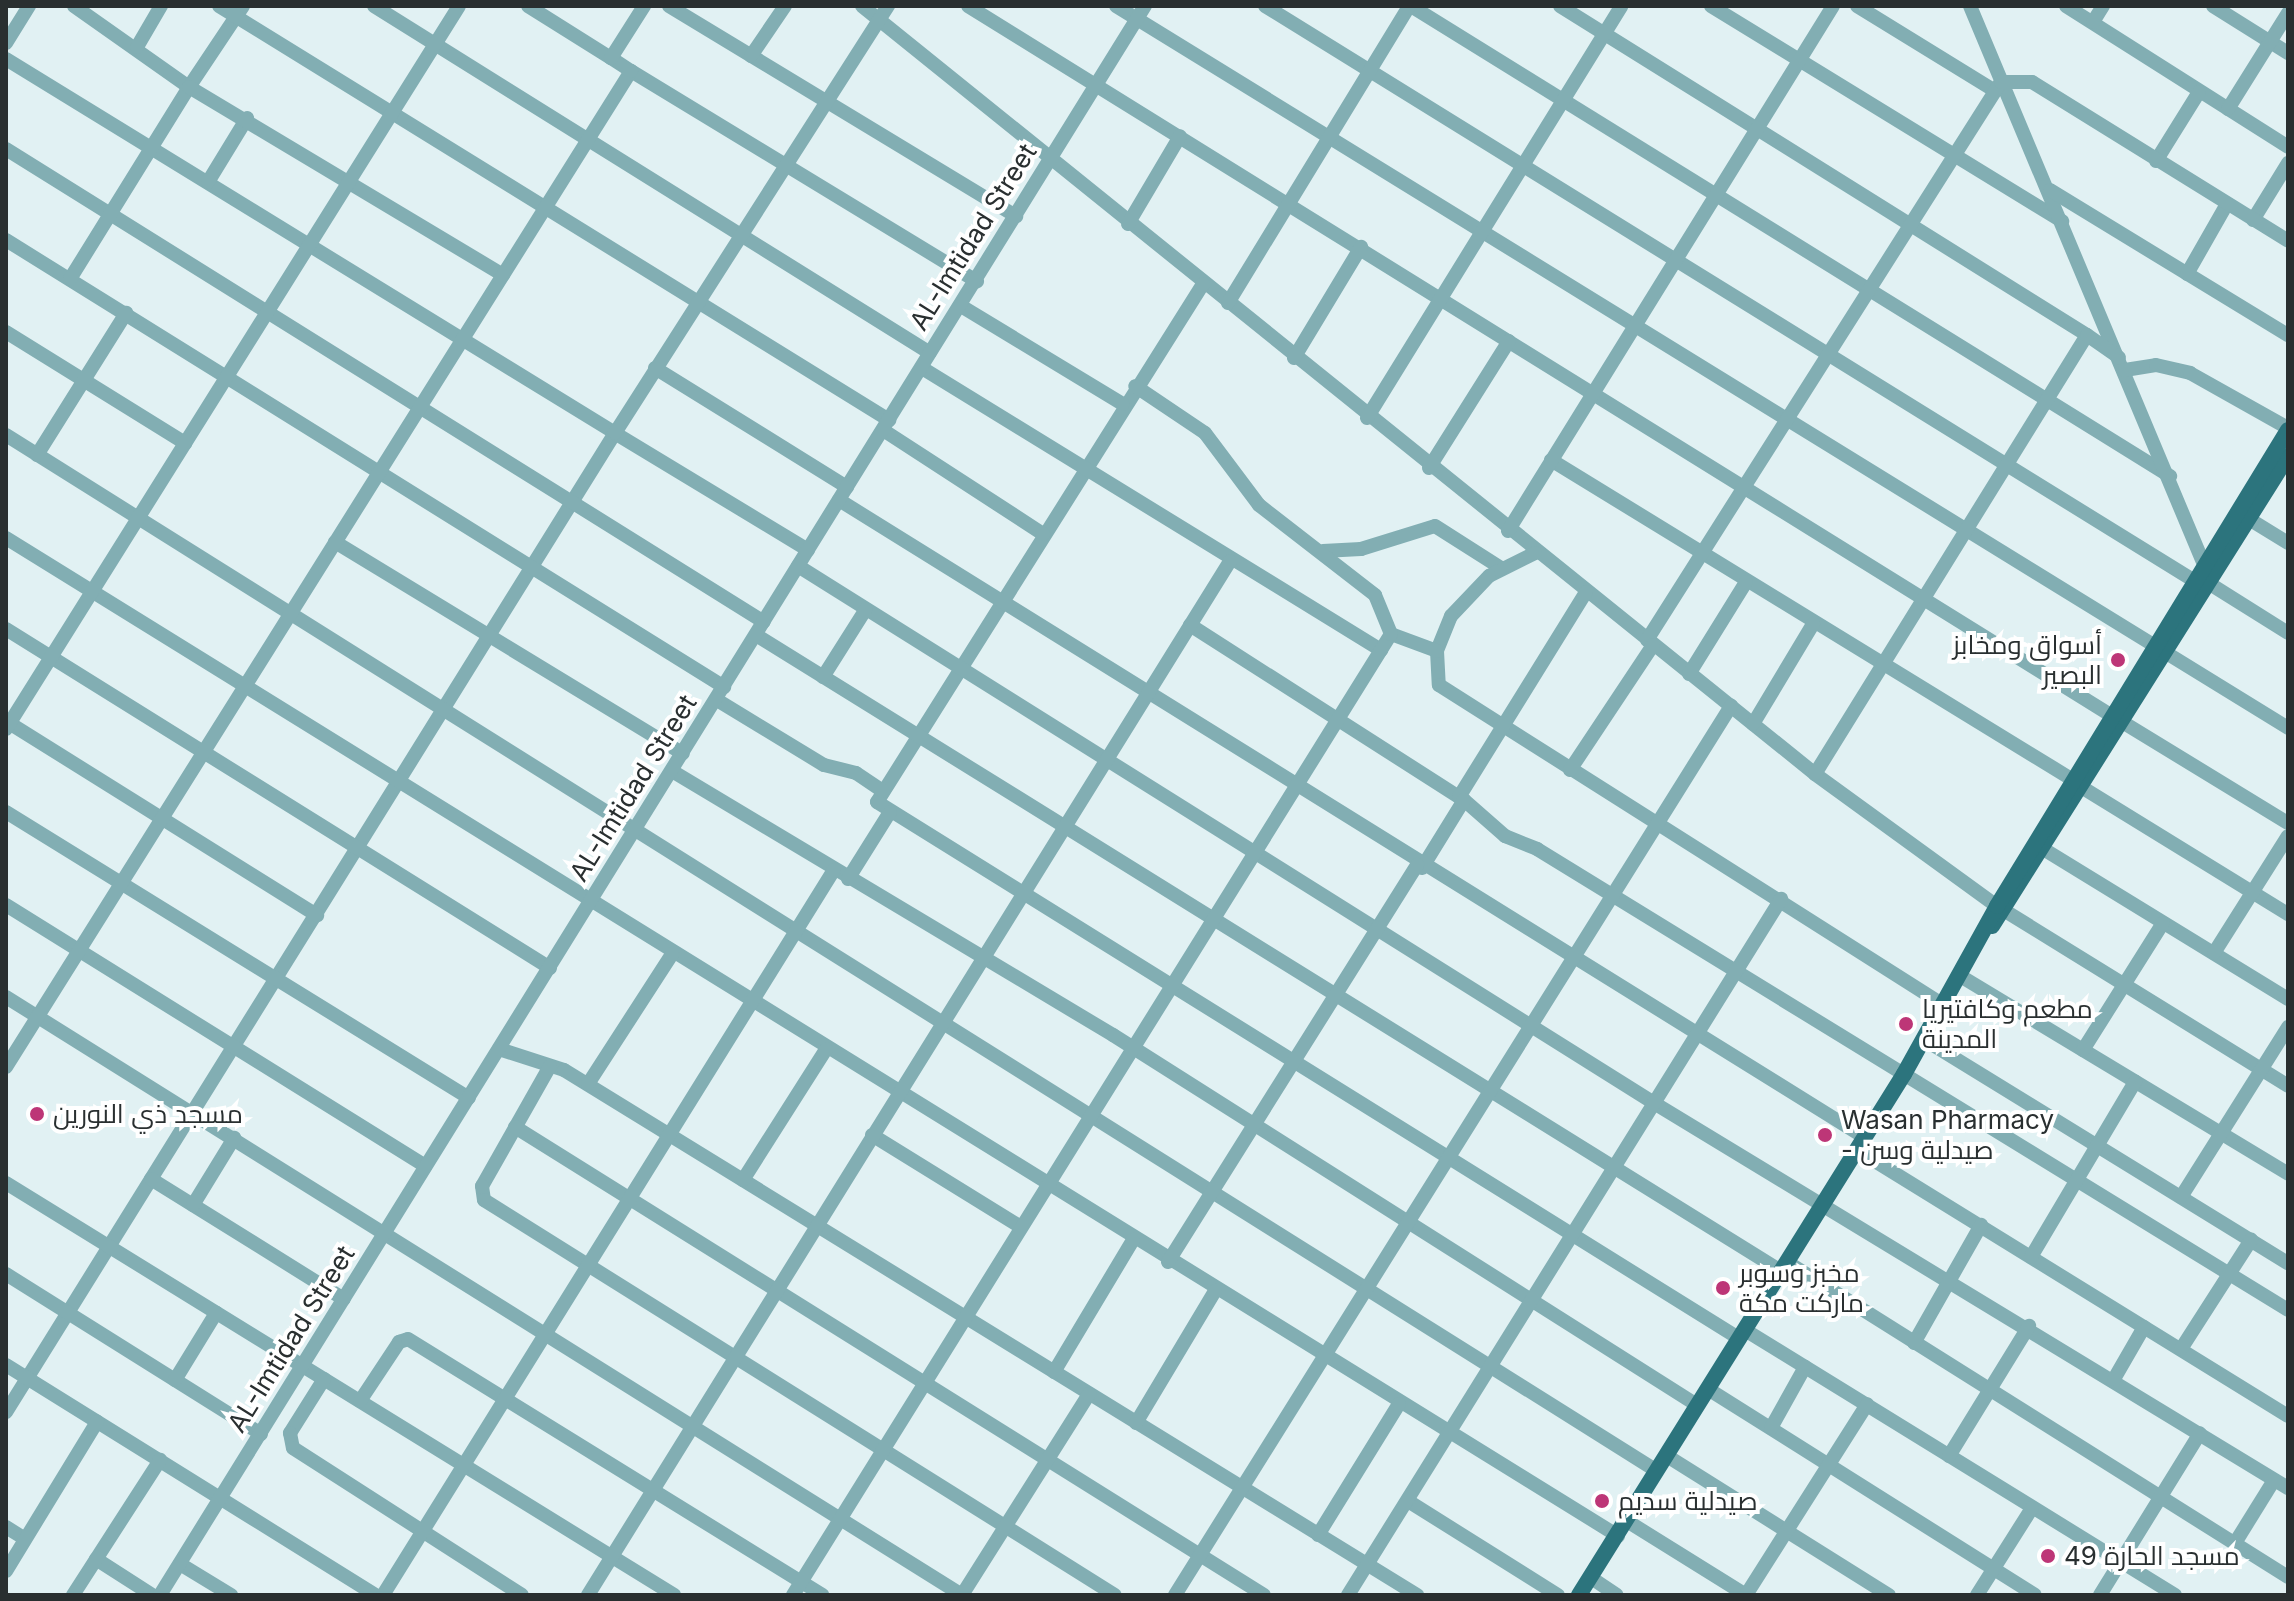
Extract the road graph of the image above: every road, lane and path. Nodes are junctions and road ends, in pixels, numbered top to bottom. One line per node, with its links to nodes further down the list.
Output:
1 (29, 6): 33 (street)
2 (74, 6): 35 (street)
3 (161, 6): 35 (street)
4 (219, 6): 26 (street)
5 (374, 6): 34 (street)
6 (459, 6): 34 (street)
7 (528, 6): 38 (street)
8 (644, 6): 38 (street)
9 (669, 6): 37 (street)
10 (785, 6): 37 (street)
11 (862, 6): 29 (street)
12 (888, 6): 29 (street)
13 (968, 6): 43 (street)
14 (1116, 6): 27 (street)
15 (1265, 6): 41 (street)
16 (1410, 6): 41 (street); 47 (street)
17 (1560, 6): 31 (street)
18 (1621, 6): 31 (street)
19 (1711, 6): 40 (street)
20 (1833, 6): 40 (street)
21 (1857, 6): 44 (street)
22 (1970, 6): 44 (street)
23 (2066, 6): 30 (street)
24 (2103, 6): 30 (street)
25 (2213, 6): 32 (street)
26 (239, 11): 45 (street); 50 (street)
27 (1141, 12): 43 (street, AL-Imtidad Street); 54 (street)
28 (2288, 13): 32 (street)
29 (879, 20): 48 (street); 60 (street)
30 (2093, 22): 46 (street)
31 (1604, 33): 47 (street); 52 (street)
32 (2271, 42): 36 (street); 49 (street)
33 (6, 43)
34 (436, 44): 50 (street); 55 (street)
35 (137, 47): 45 (street)
36 (2288, 53)
37 (751, 56): 48 (street)
38 (611, 58): 42 (street)
39 (6, 59): 56 (street)
40 (1800, 61): 52 (street); 59 (street)
41 (1368, 70): 54 (street); 63 (street)
42 (631, 71): 55 (street); 64 (street)
43 (1096, 85): 53 (street); 60 (street, AL-Imtidad Street)
44 (1998, 86): 59 (street); 61 (street); 67 (street)
45 (189, 87): 51 (street); 56 (street)
46 (2199, 92): 49 (street); 61 (street)
47 (1562, 100): 63 (street); 68 (street)
48 (826, 101): 64 (street); 73 (street)
49 (2228, 109): 57 (street)
50 (391, 114): 65 (street); 71 (street)
51 (247, 118): 65 (street); 66 (street)
52 (1758, 127): 68 (street); 74 (street)
53 (1180, 136): 69 (street); 77 (street)
54 (1327, 136): 69 (street); 78 (street)
55 (586, 142): 71 (street); 79 (street)
56 (151, 146): 66 (street); 72 (street)
57 (2288, 147)
58 (6, 149): 72 (street)
59 (1953, 154): 74 (street); 76 (street)
60 (1049, 161): 73 (street, AL-Imtidad Street); 77 (street)
61 (2156, 161): 70 (street)
62 (2288, 163): 75 (street)
63 (1520, 166): 78 (street); 84 (street)
64 (784, 168): 79 (street); 88 (street)
65 (350, 180): 81 (street); 86 (street)
66 (208, 182): 81 (street)
67 (2050, 190): 76 (street); 85 (street)
68 (1715, 196): 84 (street); 90 (street)
69 (1288, 201): 82 (street); 93 (street)
70 (2227, 204): 75 (street); 85 (street)
71 (543, 210): 86 (street); 92 (street)
72 (109, 213): 87 (street); 96 (street)
73 (1016, 216): 88 (street, AL-Imtidad Street)
74 (1910, 219): 90 (street); 99 (street)
75 (2253, 220): 80 (street)
76 (2062, 221): 106 (street)
77 (1128, 224): 89 (street)
78 (1479, 232): 91 (street); 97 (street)
79 (739, 236): 92 (street); 103 (street)
80 (2288, 241)
81 (309, 244): 96 (street); 101 (street)
82 (1361, 247): 91 (street); 105 (street)
83 (9, 248): 87 (street)
84 (1674, 262): 97 (street); 104 (street)
85 (2187, 274): 100 (street)
86 (503, 275): 101 (street)
87 (70, 279): 95 (street)
88 (977, 281): 94 (street, AL-Imtidad Street)
89 (1203, 284): 93 (street); 111 (street)
90 (1865, 287): 104 (street); 113 (street)
91 (1440, 296): 102 (street); 116 (street)
92 (696, 302): 107 (street); 118 (street)
93 (1228, 303): 105 (street)
94 (961, 306): 103 (street, AL-Imtidad Street); 114 (street)
95 (126, 313): 109 (street); 110 (street)
96 (267, 313): 109 (street); 115 (street)
97 (1634, 329): 112 (street); 117 (street)
98 (6, 332): 110 (street)
99 (2087, 335): 106 (street); 113 (street)
100 (2288, 335)
101 (464, 337): 115 (street); 120 (street)
102 (1509, 341): 112 (street); 126 (street)
103 (930, 353): 108 (street, AL-Imtidad Street)
104 (1824, 354): 117 (street); 127 (street)
105 (1294, 358): 116 (street)
106 (2122, 364): 119 (street); 130 (street)
107 (655, 368): 120 (street); 132 (street)
108 (922, 368): 118 (street, AL-Imtidad Street); 128 (street)
109 (227, 377): 122 (street); 129 (street)
110 (84, 380): 122 (street); 123 (street)
111 (1135, 386): 114 (street); 144 (street)
112 (1592, 393): 125 (street); 131 (street)
113 (2047, 401): 127 (street); 130 (street)
114 (1123, 404): 128 (street)
115 (421, 407): 129 (street); 134 (street)
116 (1367, 418): 126 (street)
117 (1783, 421): 131 (street); 138 (street)
118 (886, 425): 132 (street, AL-Imtidad Street); 139 (street)
119 (2288, 429): 149 (main road)
120 (615, 433): 134 (street); 143 (street)
121 (6, 435): 123 (street)
122 (185, 443): 135 (street)
123 (37, 455): 135 (street)
124 (2288, 456): 136 (main road)
125 (1551, 460): 137 (street); 146 (street)
126 (1429, 468): 137 (street)
127 (2004, 468): 138 (street); 153 (street)
128 (1083, 470): 139 (street); 147 (street)
129 (378, 475): 141 (street); 151 (street)
130 (2170, 476): 149 (street)
131 (1742, 486): 146 (street); 156 (street)
132 (847, 487): 133 (street, AL-Imtidad Street)
133 (839, 500): 143 (street, AL-Imtidad Street); 157 (street)
134 (573, 502): 151 (street); 160 (street)
135 (139, 519): 154 (street); 159 (street)
136 (2249, 519): 142 (street); 153 (main road)
137 (1508, 531): 145 (street)
138 (1965, 532): 156 (street); 170 (street)
139 (1043, 534): 157 (street)
140 (6, 538): 154 (street)
141 (335, 542): 159 (street); 166 (street)
142 (2288, 543)
143 (808, 550): 148 (street, AL-Imtidad Street)
144 (1323, 551): 150 (street); 165 (street)
145 (1535, 553): 150 (street); 155 (street)
146 (1700, 553): 152 (street); 168 (street)
147 (1230, 561): 162 (street); 169 (street)
148 (798, 566): 158 (street); 160 (street, AL-Imtidad Street)
149 (2205, 567): 153 (main road)
150 (1501, 568): 171 (street)
151 (532, 569): 166 (street); 178 (street)
152 (1746, 582): 161 (street); 175 (street)
153 (2203, 583): 164 (street); 170 (main road)
154 (93, 592): 172 (street); 177 (street)
155 (1586, 592): 168 (street); 186 (street)
156 (1923, 598): 173 (street); 183 (street)
157 (1000, 601): 174 (street); 179 (street)
158 (866, 609): 174 (street); 176 (street)
159 (289, 616): 177 (street); 181 (street)
160 (764, 622): 167 (street, AL-Imtidad Street)
161 (1813, 624): 173 (street); 185 (street)
162 (1190, 625): 179 (street); 182 (street)
163 (6, 629): 172 (street)
164 (2288, 633)
165 (1391, 634): 169 (street); 171 (street)
166 (491, 635): 181 (street); 190 (street)
167 (756, 635): 176 (street); 178 (street, AL-Imtidad Street)
168 (1650, 642): 175 (street); 192 (street)
169 (1381, 650): 182 (street)
170 (2161, 650): 183 (main road); 187 (street)
171 (1437, 651): 186 (street)
172 (51, 656): 184 (street); 189 (street)
173 (1882, 665): 194 (street); 196 (street)
174 (960, 669): 188 (street); 191 (street)
175 (1689, 674): 180 (street)
176 (823, 677): 188 (street)
177 (244, 688): 189 (street); 195 (street)
178 (720, 693): 190 (street, AL-Imtidad Street); 198 (street)
179 (1146, 693): 191 (street); 197 (street)
180 (1731, 706): 185 (street); 204 (street)
181 (440, 711): 195 (street); 206 (street)
182 (1335, 718): 197 (street); 199 (street)
183 (2118, 719): 196 (main road); 203 (street)
184 (7, 724): 202 (street)
185 (1753, 724): 194 (street)
186 (1502, 728): 192 (street); 199 (street)
187 (2288, 728)
188 (918, 737): 198 (street); 205 (street)
189 (203, 753): 202 (street); 208 (street)
190 (683, 754): 193 (street, AL-Imtidad Street)
191 (1106, 758): 205 (street); 209 (street)
192 (1570, 770): 204 (street)
193 (672, 771): 206 (street, AL-Imtidad Street); 212 (street)
194 (1815, 774): 221 (street)
195 (397, 782): 208 (street); 219 (street)
196 (2078, 784): 210 (main road); 216 (street); 221 (main road)
197 (1293, 787): 209 (street); 211 (street)
198 (883, 791): 201 (street)
199 (1462, 798): 211 (street); 215 (street)
200 (6, 812): 214 (street)
201 (890, 812): 213 (street); 217 (street)
202 (162, 822): 214 (street); 223 (street)
203 (2288, 823)
204 (1653, 824): 215 (street); 218 (street)
205 (1063, 826): 217 (street); 224 (street)
206 (635, 832): 219 (street, AL-Imtidad Street); 227 (street)
207 (2288, 836): 216 (street)
208 (357, 848): 223 (street); 233 (street)
209 (1254, 850): 224 (street); 226 (street)
210 (2045, 850): 221 (main road); 225 (street)
211 (1420, 866): 226 (street); 231 (street)
212 (834, 870): 213 (street); 227 (street)
213 (848, 879): 232 (street)
214 (122, 883): 228 (street); 236 (street)
215 (1609, 892): 231 (street); 234 (street)
216 (2252, 892): 222 (street); 229 (street)
217 (1021, 893): 232 (street); 237 (street)
218 (1781, 899): 234 (street); 243 (street)
219 (590, 903): 230 (street); 233 (street, AL-Imtidad Street)
220 (6, 905): 228 (street)
221 (2002, 909): 235 (main road); 238 (street)
222 (2288, 914)
223 (317, 915): 236 (street)
224 (1212, 918): 237 (street); 239 (street)
225 (2163, 923): 229 (street); 238 (street)
226 (1376, 928): 239 (street); 245 (street)
227 (795, 932): 242 (street); 246 (street)
228 (79, 951): 244 (street); 250 (street)
229 (2214, 953): 241 (street)
230 (672, 954): 242 (street); 261 (street)
231 (1567, 958): 245 (street); 248 (street)
232 (979, 959): 246 (street); 254 (street)
233 (550, 968): 251 (street, AL-Imtidad Street)
234 (1737, 971): 248 (street); 259 (street)
235 (1962, 977): 243 (main road); 253 (street)
236 (277, 980): 250 (street); 265 (street)
237 (1171, 985): 254 (street); 255 (street)
238 (2125, 985): 253 (street); 258 (street)
239 (1335, 994): 255 (street); 263 (street)
240 (6, 997): 244 (street)
241 (2288, 999)
242 (749, 1003): 252 (street); 271 (street)
243 (1945, 1006): 249 (main road)
244 (37, 1017): 257 (street); 267 (street)
245 (1526, 1023): 263 (street); 266 (street)
246 (939, 1025): 264 (street); 268 (street)
247 (2288, 1027): 258 (street)
248 (1698, 1035): 266 (street); 275 (street)
249 (1925, 1040): 259 (main road); 276 (street)
250 (233, 1047): 267 (street); 278 (street)
251 (499, 1049): 256 (street); 265 (street, AL-Imtidad Street)
252 (826, 1049): 264 (street); 282 (street)
253 (2083, 1050): 260 (street)
254 (1129, 1051): 268 (street); 270 (street)
255 (1292, 1060): 270 (street); 277 (street)
256 (550, 1066): 261 (street); 269 (street)
257 (6, 1067)
258 (2261, 1069): 262 (street); 272 (street)
259 (1904, 1074): 275 (main road); 283 (street)
260 (2135, 1082): 272 (street); 276 (street)
261 (588, 1084): 271 (street)
262 (2288, 1086)
263 (1486, 1088): 277 (street); 279 (street)
264 (897, 1094): 273 (street); 285 (street)
265 (469, 1098): 278 (street, AL-Imtidad Street)
266 (1654, 1103): 279 (street); 289 (street)
267 (192, 1112): 274 (street); 281 (street)
268 (1088, 1118): 285 (street); 286 (street)
269 (515, 1127): 288 (street); 303 (street)
270 (1251, 1128): 286 (street); 291 (street)
271 (667, 1133): 282 (street); 288 (street)
272 (2220, 1134): 280 (street); 287 (street)
273 (872, 1135): 292 (street); 294 (street)
274 (234, 1138): 290 (street); 295 (street)
275 (1860, 1144): 289 (main road); 293 (street)
276 (2098, 1145): 283 (street); 287 (street)
277 (1444, 1156): 291 (street); 296 (street)
278 (426, 1166): 295 (street, AL-Imtidad Street)
279 (1613, 1167): 296 (street); 304 (street)
280 (2288, 1174)
281 (151, 1179): 290 (street); 299 (street)
282 (743, 1180): 292 (street)
283 (2076, 1181): 300 (street); 305 (street)
284 (6, 1183): 299 (street)
285 (1046, 1186): 294 (street); 297 (street)
286 (1209, 1195): 301 (street); 308 (street)
287 (2181, 1197): 298 (street)
288 (627, 1200): 303 (street); 310 (street)
289 (1825, 1202): 304 (main road); 307 (street)
290 (193, 1205): 311 (street)
291 (1403, 1221): 308 (street); 312 (street)
292 (816, 1225): 310 (street); 316 (street)
293 (1981, 1225): 300 (street); 307 (street)
294 (1021, 1227): 316 (street)
295 (385, 1232): 311 (street, AL-Imtidad Street); 320 (street)
296 (1572, 1234): 312 (street); 319 (street)
297 (1133, 1240): 301 (street); 329 (street)
298 (2251, 1240): 302 (street); 305 (street)
299 (108, 1246): 314 (street); 315 (street)
300 (2031, 1257): 318 (street)
301 (1168, 1262): 309 (street)
302 (2288, 1263)
303 (586, 1266): 320 (street); 324 (street)
304 (1784, 1267): 319 (main road); 321 (street)
305 (2229, 1273): 313 (street); 322 (street)
306 (6, 1274): 314 (street)
307 (1952, 1278): 317 (street); 321 (street)
308 (1361, 1289): 323 (street); 326 (street)
309 (1215, 1291): 323 (street); 346 (street)
310 (773, 1294): 324 (street); 334 (street)
311 (344, 1299): 327 (street, AL-Imtidad Street)
312 (1529, 1299): 326 (street); 342 (street)
313 (2288, 1310)
314 (67, 1312): 330 (street); 333 (street)
315 (216, 1313): 327 (street); 333 (street)
316 (965, 1317): 329 (street); 334 (street)
317 (2029, 1326): 332 (street); 336 (street)
318 (2144, 1327): 322 (street); 332 (street)
319 (1743, 1335): 328 (street); 335 (main road)
320 (544, 1336): 338 (street); 347 (street)
321 (1914, 1343): 336 (street)
322 (2181, 1349): 344 (street)
323 (1320, 1356): 340 (street); 361 (street)
324 (733, 1359): 347 (street); 352 (street)
325 (6, 1365): 330 (street)
326 (1488, 1366): 351 (street); 359 (street)
327 (302, 1367): 331 (street); 350 (street, AL-Imtidad Street)
328 (1805, 1367): 341 (street); 348 (street)
329 (1054, 1372): 337 (street)
330 (27, 1378): 343 (street); 345 (street)
331 (324, 1379): 339 (street); 372 (street)
332 (2114, 1379): 349 (street)
333 (175, 1380): 350 (street)
334 (924, 1384): 352 (street); 355 (street)
335 (1708, 1389): 342 (main road); 348 (street)
336 (1989, 1391): 354 (street); 364 (street)
337 (1089, 1394): 346 (street); 355 (street)
338 (504, 1398): 339 (street); 358 (street); 363 (street)
339 (360, 1401): 358 (street)
340 (1399, 1404): 351 (street); 374 (street)
341 (1867, 1404): 354 (street); 357 (street)
342 (1697, 1405): 353 (main road)
343 (6, 1412)
344 (2288, 1416)
345 (97, 1422): 356 (street); 376 (street)
346 (1136, 1423): 361 (street)
347 (691, 1427): 363 (street); 368 (street)
348 (1771, 1428): 357 (street)
349 (2200, 1433): 360 (street); 364 (street)
350 (261, 1434): 365 (street, AL-Imtidad Street)
351 (1447, 1434): 366 (street); 375 (street)
352 (882, 1451): 368 (street); 371 (street)
353 (1667, 1456): 359 (main road); 373 (street)
354 (1949, 1456): 367 (street)
355 (1049, 1458): 371 (street); 378 (street)
356 (160, 1460): 365 (street); 380 (street)
357 (1829, 1465): 373 (street); 384 (street)
358 (463, 1466): 372 (street); 379 (street)
359 (1657, 1471): 369 (main road)
360 (2274, 1480): 362 (street); 377 (street)
361 (1240, 1487): 374 (street); 378 (street)
362 (2288, 1488)
363 (651, 1491): 379 (street); 388 (street)
364 (2160, 1497): 377 (street); 381 (street)
365 (221, 1498): 382 (street, AL-Imtidad Street); 394 (street)
366 (1408, 1501): 383 (street); 406 (street)
367 (2032, 1508): 381 (street); 384 (street)
368 (840, 1518): 388 (street); 400 (street)
369 (1627, 1521): 375 (main road); 409 (street)
370 (6, 1527): 376 (street)
371 (1005, 1527): 400 (street); 401 (street)
372 (422, 1531): 395 (street); 396 (street)
373 (1787, 1531): 389 (street); 409 (street)
374 (1318, 1535): 383 (street)
375 (1618, 1536): 386 (main road)
376 (25, 1539): 385 (street)
377 (2235, 1543): 387 (street)
378 (1200, 1555): 402 (street); 403 (street)
379 (611, 1557): 397 (street); 398 (street)
380 (96, 1559): 390 (street); 391 (street)
381 (2120, 1562): 413 (street); 414 (street)
382 (180, 1564): 392 (street, AL-Imtidad Street); 393 (street)
383 (1366, 1565): 404 (street); 405 (street)
384 (1993, 1569): 411 (street); 412 (street)
385 (6, 1571)
386 (1590, 1577): 407 (main road); 408 (street)
387 (2288, 1577)
388 (797, 1588): 399 (street)
389 (1869, 1590): 410 (street)
390 (73, 1595)
391 (152, 1595)
392 (160, 1595)
393 (231, 1595)
394 (376, 1595)
395 (383, 1595)
396 (522, 1595)
397 (588, 1595)
398 (674, 1595)
399 (822, 1595)
400 (962, 1595)
401 (1115, 1595)
402 (1175, 1595)
403 (1264, 1595)
404 (1348, 1595)
405 (1417, 1595)
406 (1558, 1595)
407 (1579, 1595)
408 (1617, 1595)
409 (1746, 1595)
410 (1889, 1595)
411 (1977, 1595)
412 (2035, 1595)
413 (2100, 1595)
414 (2175, 1595)

